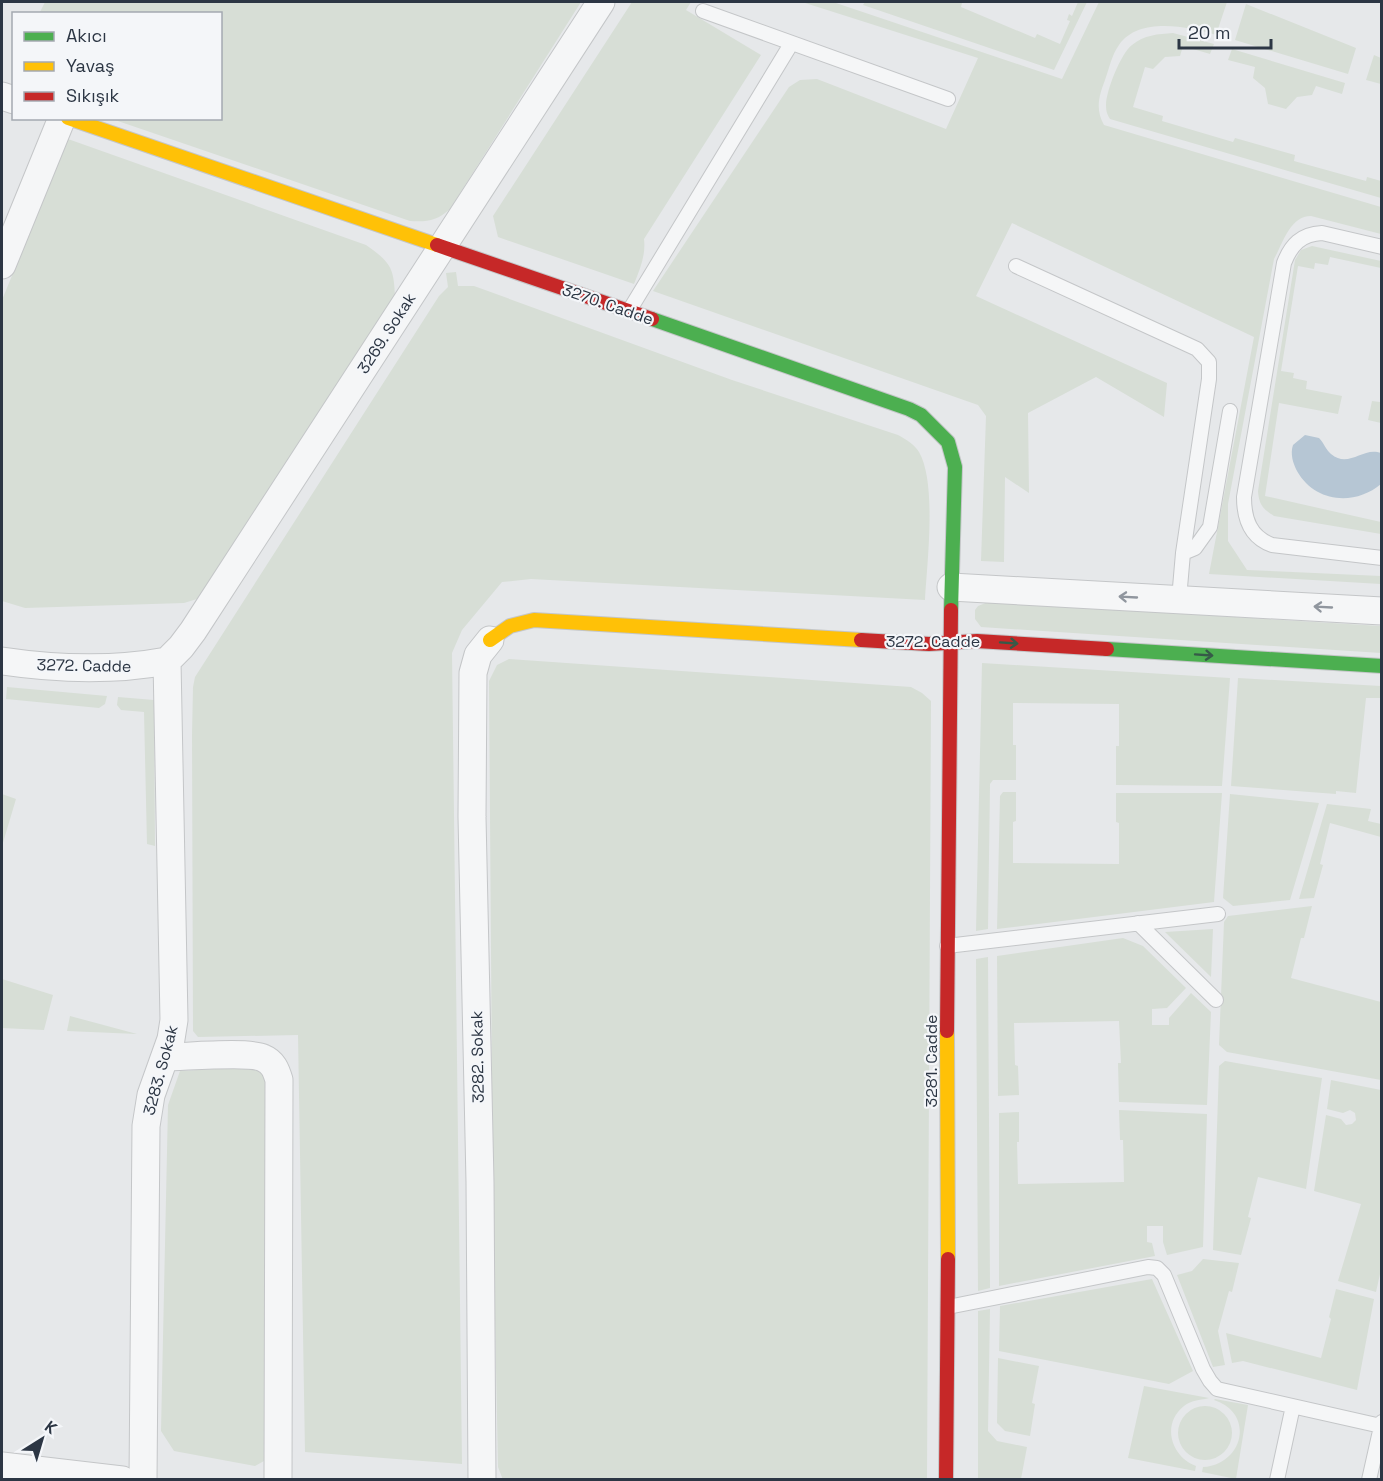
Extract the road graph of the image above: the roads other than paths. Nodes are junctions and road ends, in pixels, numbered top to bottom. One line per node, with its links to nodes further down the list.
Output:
1 (600, 2): 8 (street, 3269. Sokak)
2 (703, 11): 3 (lane)
3 (791, 44): 4 (lane); 11 (lane)
4 (948, 99)
5 (61, 120): 9 (street)
6 (74, 120): 8 (street, 3270. Cadde)
7 (1382, 247): 14 (lane)
8 (441, 248): 11 (street, 3270. Cadde); 21 (street, 3269. Sokak)
9 (2, 265)
10 (1016, 266): 13 (lane)
11 (629, 310): 15 (street, 3270. Cadde)
12 (1230, 411): 13 (lane)
13 (1183, 553): 16 (lane)
14 (1382, 558)
15 (951, 587): 16 (street, one-way to 15); 19 (street, 3270. Cadde)
16 (1179, 599): 17 (street, one-way to 16)
17 (1382, 611)
18 (490, 639): 19 (street, 3272. Cadde); 35 (street, 3282. Sokak)
19 (951, 642): 22 (street, 3272. Cadde, one-way to 22); 25 (street, 3281. Cadde)
20 (2, 661): 21 (street, 3272. Cadde)
21 (167, 661): 27 (street, 3283. Sokak)
22 (1382, 666)
23 (1218, 914): 24 (lane)
24 (1138, 923): 25 (lane); 26 (lane)
25 (947, 946): 28 (street, 3281. Cadde)
26 (1216, 1000)
27 (165, 1057): 33 (street, 3283. Sokak); 34 (street)
28 (948, 1307): 29 (lane); 36 (street, 3281. Cadde)
29 (1293, 1406): 30 (lane); 37 (lane)
30 (1381, 1424): 38 (lane)
31 (2, 1466): 32 (street)
32 (122, 1479)
33 (143, 1479)
34 (278, 1479)
35 (482, 1479)
36 (946, 1479)
37 (1277, 1479)
38 (1369, 1479)

